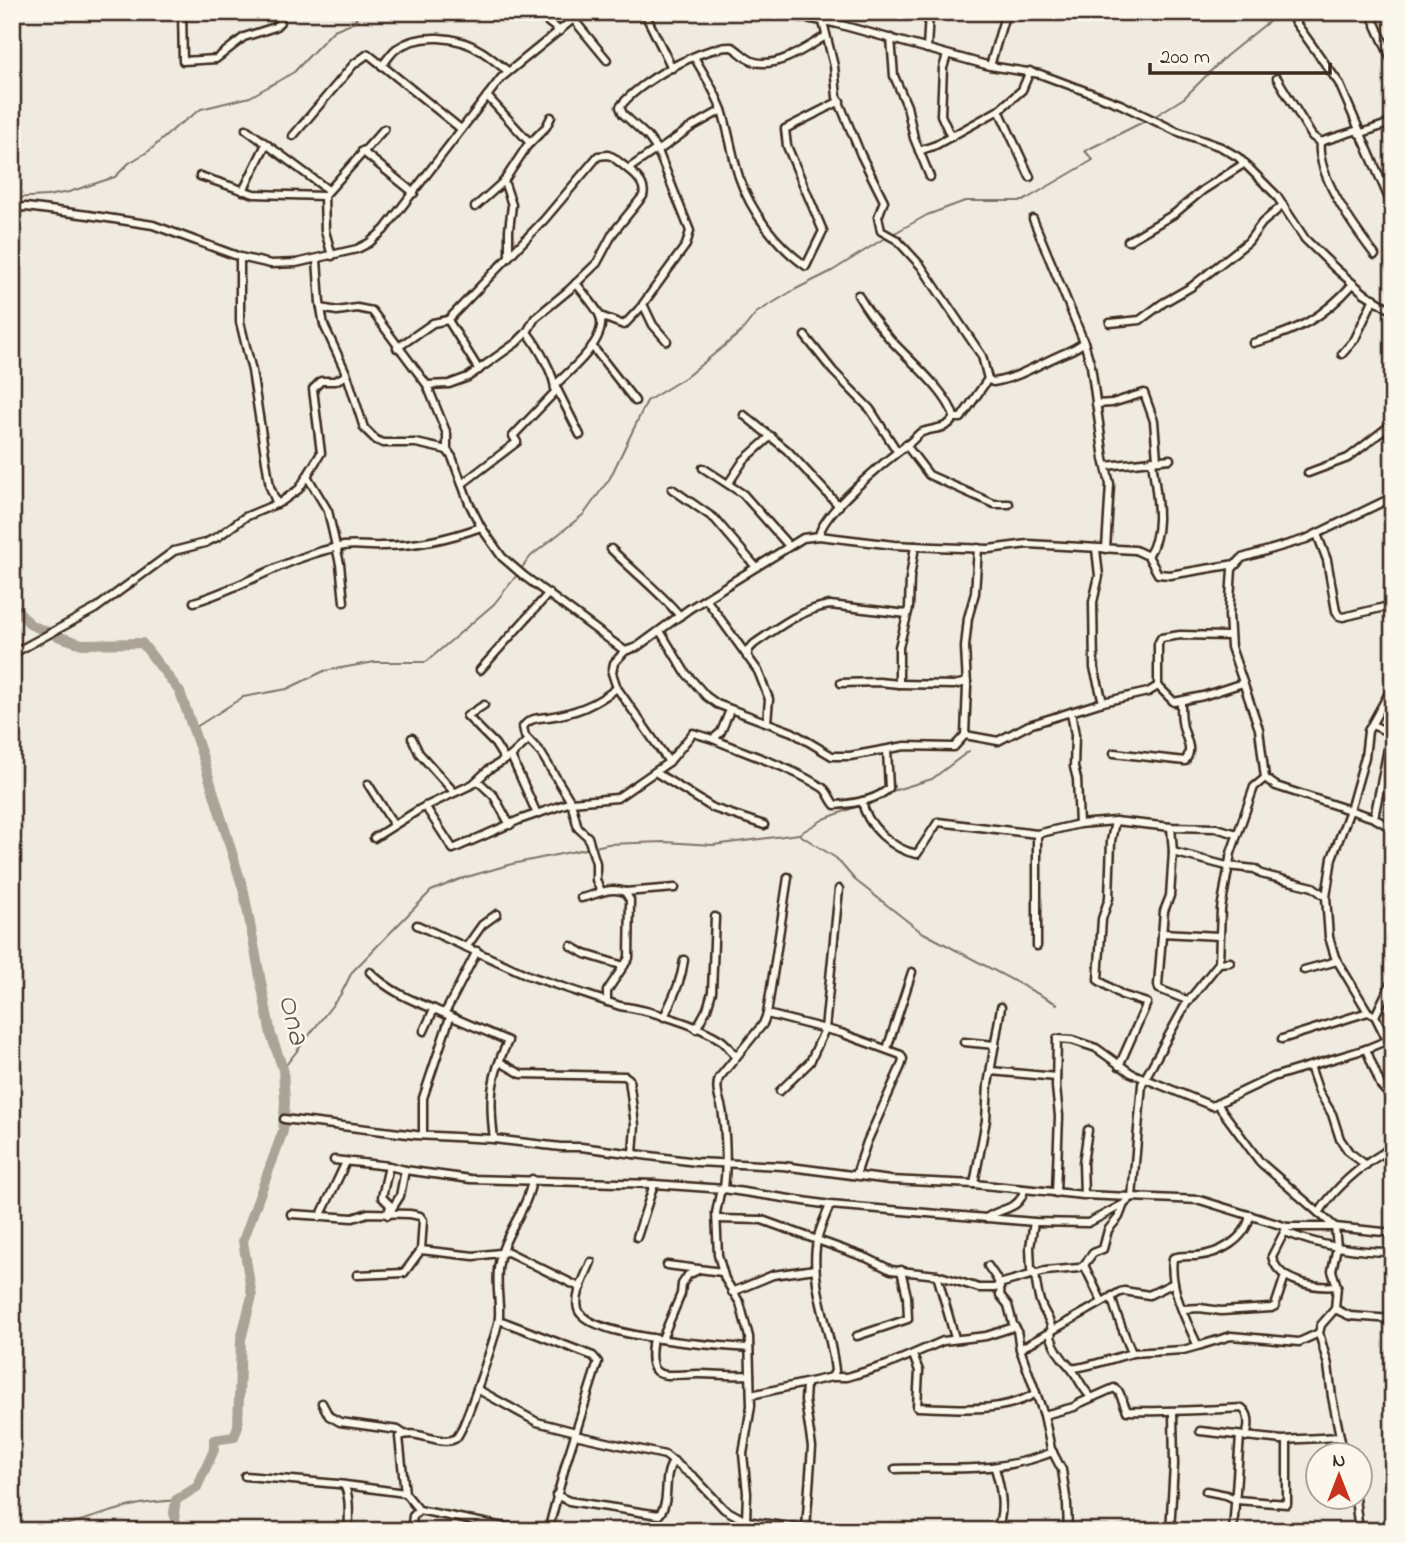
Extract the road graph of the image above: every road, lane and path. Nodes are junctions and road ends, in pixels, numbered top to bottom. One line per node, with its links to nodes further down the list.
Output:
1 (182, 12): 2 (street)
2 (281, 12)
3 (536, 12): 15 (street)
4 (582, 12): 12 (street)
5 (644, 12): 25 (street)
6 (772, 12): 13 (street)
7 (837, 12): 14 (street)
8 (929, 12): 18 (street)
9 (1006, 12): 24 (street)
10 (1370, 12): 22 (street)
11 (1290, 14): 38 (street)
12 (574, 20): 15 (street); 21 (street)
13 (823, 22): 14 (street); 16 (street)
14 (834, 23): 17 (street)
15 (560, 31): 26 (street)
16 (826, 36): 20 (street); 30 (street)
17 (891, 38): 18 (street); 46 (street)
18 (928, 50): 19 (street)
19 (947, 55): 24 (street); 40 (street)
20 (694, 57): 25 (street); 31 (street)
21 (607, 60)
22 (1393, 64)
23 (382, 66): 26 (street); 37 (street); 39 (street)
24 (990, 66): 27 (street)
25 (672, 68): 44 (street)
26 (508, 71): 29 (street)
27 (1030, 72): 32 (street); 47 (street)
28 (1277, 78): 41 (street)
29 (487, 96): 37 (street); 42 (street)
30 (840, 101): 31 (street); 87 (street)
31 (722, 110): 44 (street)
32 (999, 110): 40 (street); 51 (street)
33 (551, 117): 42 (street)
34 (1393, 122): 38 (street)
35 (246, 129): 43 (street)
36 (384, 129): 45 (street)
37 (461, 129): 55 (street)
38 (1359, 132): 41 (street); 59 (street)
39 (293, 136)
40 (951, 137): 46 (street)
41 (1320, 142): 62 (street)
42 (530, 143): 52 (street)
43 (265, 144): 53 (street); 54 (street)
44 (658, 150): 48 (street); 71 (street)
45 (362, 151): 54 (street); 55 (street)
46 (919, 151): 50 (street)
47 (1244, 163): 56 (street); 61 (street)
48 (628, 169): 64 (street); 67 (street)
49 (200, 176): 53 (street)
50 (930, 177)
51 (1030, 177)
52 (504, 181): 57 (street); 64 (street)
53 (243, 191): 54 (street)
54 (326, 193): 63 (street)
55 (414, 193): 63 (street)
56 (1283, 205): 68 (street); 76 (street)
57 (475, 206)
58 (12, 208): 65 (street)
59 (1393, 208)
60 (1033, 219): 80 (street)
61 (1128, 241)
62 (1375, 255)
63 (332, 256): 66 (street)
64 (509, 256): 75 (street)
65 (240, 257): 66 (street); 110 (street)
66 (317, 259): 72 (street)
67 (576, 283): 74 (street); 77 (street)
68 (1353, 284): 70 (street); 81 (street)
69 (858, 295): 93 (street)
70 (1374, 298): 73 (street); 84 (street)
71 (642, 306): 74 (street); 79 (street)
72 (321, 308): 83 (street); 86 (street)
73 (1393, 311)
74 (600, 316): 82 (street)
75 (448, 320): 83 (street); 85 (street)
76 (1110, 323)
77 (527, 332): 85 (street); 89 (street)
78 (805, 336): 99 (street)
79 (667, 341)
80 (1084, 342): 87 (street); 91 (street)
81 (1254, 343)
82 (592, 346): 89 (street); 90 (street)
83 (397, 348): 88 (street)
84 (1342, 354)
85 (479, 370): 88 (street)
86 (347, 376): 98 (street); 105 (street)
87 (988, 379): 93 (street)
88 (427, 385): 98 (street)
89 (555, 385): 95 (street); 106 (street)
90 (635, 401)
91 (1096, 404): 101 (street); 102 (street)
92 (744, 415): 96 (street)
93 (954, 418): 97 (street)
94 (1393, 423): 104 (street)
95 (580, 435)
96 (771, 436): 107 (street); 112 (street)
97 (906, 445): 99 (street); 111 (street)
98 (447, 450): 106 (street)
99 (897, 451): 112 (street)
100 (1170, 458): 101 (street)
101 (1155, 460): 102 (street); 123 (street)
102 (1106, 466): 121 (street)
103 (703, 468): 107 (street)
104 (1308, 473)
105 (307, 476): 110 (street); 118 (street)
106 (462, 484): 113 (street)
107 (728, 484): 116 (street)
108 (672, 489): 125 (street)
109 (1393, 497): 114 (street)
110 (277, 504): 136 (street)
111 (1009, 504)
112 (839, 506): 115 (street)
113 (481, 527): 118 (street); 126 (street)
114 (1317, 534): 124 (street); 130 (street)
115 (819, 536): 116 (street); 117 (street)
116 (789, 546): 125 (street)
117 (915, 547): 119 (street); 131 (street)
118 (337, 548): 128 (street); 129 (street)
119 (978, 548): 120 (street); 139 (street)
120 (1096, 549): 121 (street); 146 (street)
121 (1106, 549): 123 (street)
122 (611, 550): 132 (street)
123 (1148, 555): 124 (street)
124 (1235, 564): 134 (street)
125 (756, 567): 127 (street)
126 (549, 593): 135 (street); 138 (street)
127 (706, 599): 132 (street); 137 (street)
128 (194, 602)
129 (344, 602)
130 (1393, 605)
131 (907, 614): 137 (street); 142 (street)
132 (680, 616): 133 (street)
133 (660, 631): 135 (street); 149 (street)
134 (1229, 636): 141 (street); 143 (street)
135 (625, 651): 145 (street)
136 (12, 654)
137 (747, 657): 151 (street)
138 (480, 670)
139 (967, 682): 142 (street); 154 (street)
140 (841, 683): 142 (street)
141 (1243, 683): 147 (street); 163 (street)
142 (899, 684)
143 (1158, 686): 146 (street); 147 (street)
144 (1393, 686): 152 (street)
145 (617, 688): 157 (street); 161 (street)
146 (1103, 702): 150 (street)
147 (1181, 702): 159 (street)
148 (484, 705): 160 (street)
149 (730, 710): 151 (street); 156 (street)
150 (1071, 712): 154 (street); 174 (street)
151 (766, 722): 158 (street)
152 (1371, 725): 153 (street); 170 (street)
153 (1392, 734): 172 (street)
154 (965, 735): 158 (street)
155 (412, 738): 166 (street)
156 (712, 739): 161 (street); 167 (street)
157 (528, 740): 160 (street); 168 (street)
158 (887, 750): 167 (street)
159 (1114, 753)
160 (508, 758): 164 (street); 171 (street)
161 (669, 762): 162 (street)
162 (655, 772): 168 (street); 177 (street)
163 (1265, 778): 170 (street); 181 (street)
164 (478, 781): 166 (street); 176 (street)
165 (368, 784): 175 (street)
166 (454, 793): 169 (street)
167 (862, 801): 180 (street)
168 (571, 802): 171 (street); 189 (street)
169 (425, 806): 175 (street); 176 (street)
170 (1350, 810): 172 (street); 191 (street)
171 (537, 814): 176 (street)
172 (1374, 818): 179 (street)
173 (1115, 821): 174 (street); 178 (street); 231 (street)
174 (1079, 824): 180 (street)
175 (394, 825): 182 (street)
176 (510, 825)
177 (764, 825)
178 (1171, 827): 181 (street); 183 (street)
179 (1393, 829)
180 (1037, 834): 200 (street)
181 (1237, 834): 184 (street)
182 (374, 838)
183 (1173, 852): 184 (street); 196 (street)
184 (1227, 866): 191 (street); 197 (street)
185 (788, 877): 216 (street)
186 (1393, 883): 210 (street)
187 (675, 888): 190 (street)
188 (839, 889): 221 (street)
189 (601, 891): 190 (street); 192 (street)
190 (625, 892): 206 (street)
191 (1326, 897): 203 (street)
192 (581, 898)
193 (497, 914): 198 (street)
194 (716, 917): 220 (street)
195 (417, 925): 198 (street)
196 (1162, 933): 197 (street); 211 (street)
197 (1219, 936): 205 (street)
198 (467, 946): 201 (street)
199 (571, 946): 206 (street)
200 (1037, 946)
201 (477, 951): 212 (street); 215 (street)
202 (684, 960): 219 (street)
203 (1337, 961): 207 (street); 217 (street)
204 (1230, 962): 205 (street)
205 (1219, 963): 211 (street)
206 (624, 966): 212 (street)
207 (1304, 970)
208 (370, 972): 214 (street)
209 (912, 972): 227 (street)
210 (1392, 979): 217 (street)
211 (1189, 1001): 235 (street)
212 (607, 1002): 219 (street)
213 (1001, 1007): 226 (street)
214 (433, 1009): 215 (street); 222 (street)
215 (443, 1013): 218 (street)
216 (767, 1014): 221 (street); 229 (street)
217 (1372, 1014): 223 (street); 224 (street)
218 (450, 1017): 230 (street); 241 (street)
219 (664, 1017): 220 (street)
220 (696, 1029): 229 (street)
221 (825, 1029): 227 (street); 236 (street)
222 (424, 1031)
223 (1282, 1039)
224 (1390, 1039): 228 (street)
225 (964, 1042): 226 (street)
226 (995, 1045): 233 (street)
227 (887, 1049): 251 (street)
228 (1366, 1049): 232 (street); 237 (street)
229 (736, 1057): 247 (street)
230 (500, 1062): 242 (street); 244 (street)
231 (1119, 1066): 234 (street); 235 (street)
232 (1310, 1066): 238 (street); 248 (street)
233 (991, 1071): 234 (street); 254 (street)
234 (1056, 1077): 257 (street)
235 (1147, 1078): 238 (street); 259 (street)
236 (780, 1091)
237 (1393, 1099)
238 (1218, 1105): 262 (street)
239 (284, 1119): 241 (street)
240 (1088, 1130): 258 (street)
241 (423, 1135): 242 (street)
242 (494, 1139): 244 (street)
243 (1393, 1142): 248 (street)
244 (633, 1154): 247 (street)
245 (334, 1160): 246 (street)
246 (346, 1162): 249 (street); 266 (street)
247 (727, 1164): 251 (street); 255 (street)
248 (1366, 1165): 262 (street)
249 (389, 1166): 250 (street); 265 (street)
250 (405, 1170): 252 (street); 265 (street)
251 (856, 1175): 254 (street)
252 (533, 1179): 253 (street); 280 (street)
253 (654, 1184): 255 (street); 274 (street)
254 (974, 1184): 256 (street)
255 (724, 1189): 261 (street); 267 (street)
256 (1024, 1190): 257 (street); 268 (street)
257 (1056, 1193): 258 (street)
258 (1084, 1195): 259 (street)
259 (1132, 1197): 260 (street); 264 (street)
260 (1124, 1204): 269 (street); 283 (street)
261 (830, 1205): 268 (street); 276 (street)
262 (1319, 1213): 270 (street)
263 (290, 1214): 266 (street)
264 (1251, 1214): 272 (street); 293 (street)
265 (388, 1215): 266 (street); 278 (street)
266 (320, 1217)
267 (717, 1219): 276 (street); 288 (street)
268 (985, 1219): 269 (street)
269 (1034, 1222): 289 (street)
270 (1335, 1227): 271 (street); 273 (street); 277 (street)
271 (1301, 1228): 272 (street); 275 (street)
272 (1286, 1230): 275 (street); 292 (street)
273 (1393, 1233)
274 (637, 1237)
275 (1300, 1238): 277 (street)
276 (817, 1241): 285 (street); 287 (street)
277 (1337, 1248): 279 (street); 295 (street)
278 (421, 1250): 280 (street); 290 (street)
279 (1393, 1252)
280 (501, 1254): 296 (street); 303 (street)
281 (591, 1262): 296 (street)
282 (667, 1265): 286 (street)
283 (1084, 1265): 289 (street); 299 (street)
284 (988, 1266): 294 (street)
285 (815, 1269): 297 (street); 318 (street)
286 (698, 1270): 288 (street); 310 (street)
287 (901, 1270): 291 (street); 307 (street)
288 (722, 1272): 297 (street)
289 (1035, 1273): 294 (street); 305 (street)
290 (357, 1275)
291 (937, 1275): 294 (street); 309 (street)
292 (1285, 1276): 295 (street); 300 (street)
293 (1174, 1283): 298 (street); 300 (street)
294 (999, 1284): 304 (street)
295 (1337, 1286): 301 (street)
296 (581, 1288): 308 (street)
297 (732, 1292): 312 (street)
298 (1112, 1296): 299 (street); 314 (street)
299 (1102, 1301): 305 (street)
300 (1183, 1309): 311 (street)
301 (1335, 1309): 302 (street); 306 (street)
302 (1393, 1319)
303 (499, 1320): 320 (street); 329 (street)
304 (1014, 1327): 309 (street); 313 (street)
305 (1052, 1331): 313 (street); 316 (street)
306 (1319, 1333): 311 (street); 331 (street)
307 (858, 1336)
308 (653, 1338): 310 (street); 317 (street)
309 (955, 1338): 315 (street)
310 (662, 1339): 312 (street)
311 (1201, 1345): 314 (street)
312 (749, 1348): 317 (street)
313 (1020, 1349): 321 (street)
314 (1132, 1353): 316 (street)
315 (913, 1355): 318 (street); 321 (street)
316 (1071, 1368): 323 (street)
317 (750, 1375): 322 (street)
318 (832, 1377): 319 (street)
319 (806, 1384): 322 (street); 347 (street)
320 (477, 1389): 328 (street); 329 (street)
321 (1037, 1393): 326 (street)
322 (751, 1395): 346 (street)
323 (1089, 1399): 325 (street); 326 (street)
324 (322, 1403): 328 (street)
325 (1173, 1413): 330 (street); 355 (street)
326 (1044, 1415): 334 (street)
327 (1200, 1431): 330 (street)
328 (404, 1434): 341 (street)
329 (575, 1434): 335 (street); 342 (street)
330 (1243, 1436): 332 (street); 343 (street)
331 (1340, 1437): 332 (street); 333 (street)
332 (1287, 1440): 343 (street)
333 (1341, 1442)
334 (1053, 1452): 336 (street); 354 (street)
335 (674, 1461): 342 (street); 346 (street)
336 (995, 1468): 337 (street); 353 (street)
337 (895, 1469)
338 (245, 1476): 339 (street)
339 (344, 1485): 341 (street); 349 (street)
340 (1206, 1491): 343 (street)
341 (405, 1493): 344 (street)
342 (556, 1495): 348 (street)
343 (1237, 1500): 356 (street)
344 (419, 1510): 348 (street); 350 (street)
345 (1357, 1512): 357 (street)
346 (746, 1521): 347 (street); 351 (street)
347 (802, 1528): 352 (street)
348 (548, 1530)
349 (349, 1531)
350 (411, 1531)
351 (743, 1531)
352 (821, 1531)
353 (996, 1531)
354 (1068, 1531)
355 (1170, 1531)
356 (1233, 1531)
357 (1359, 1531)

